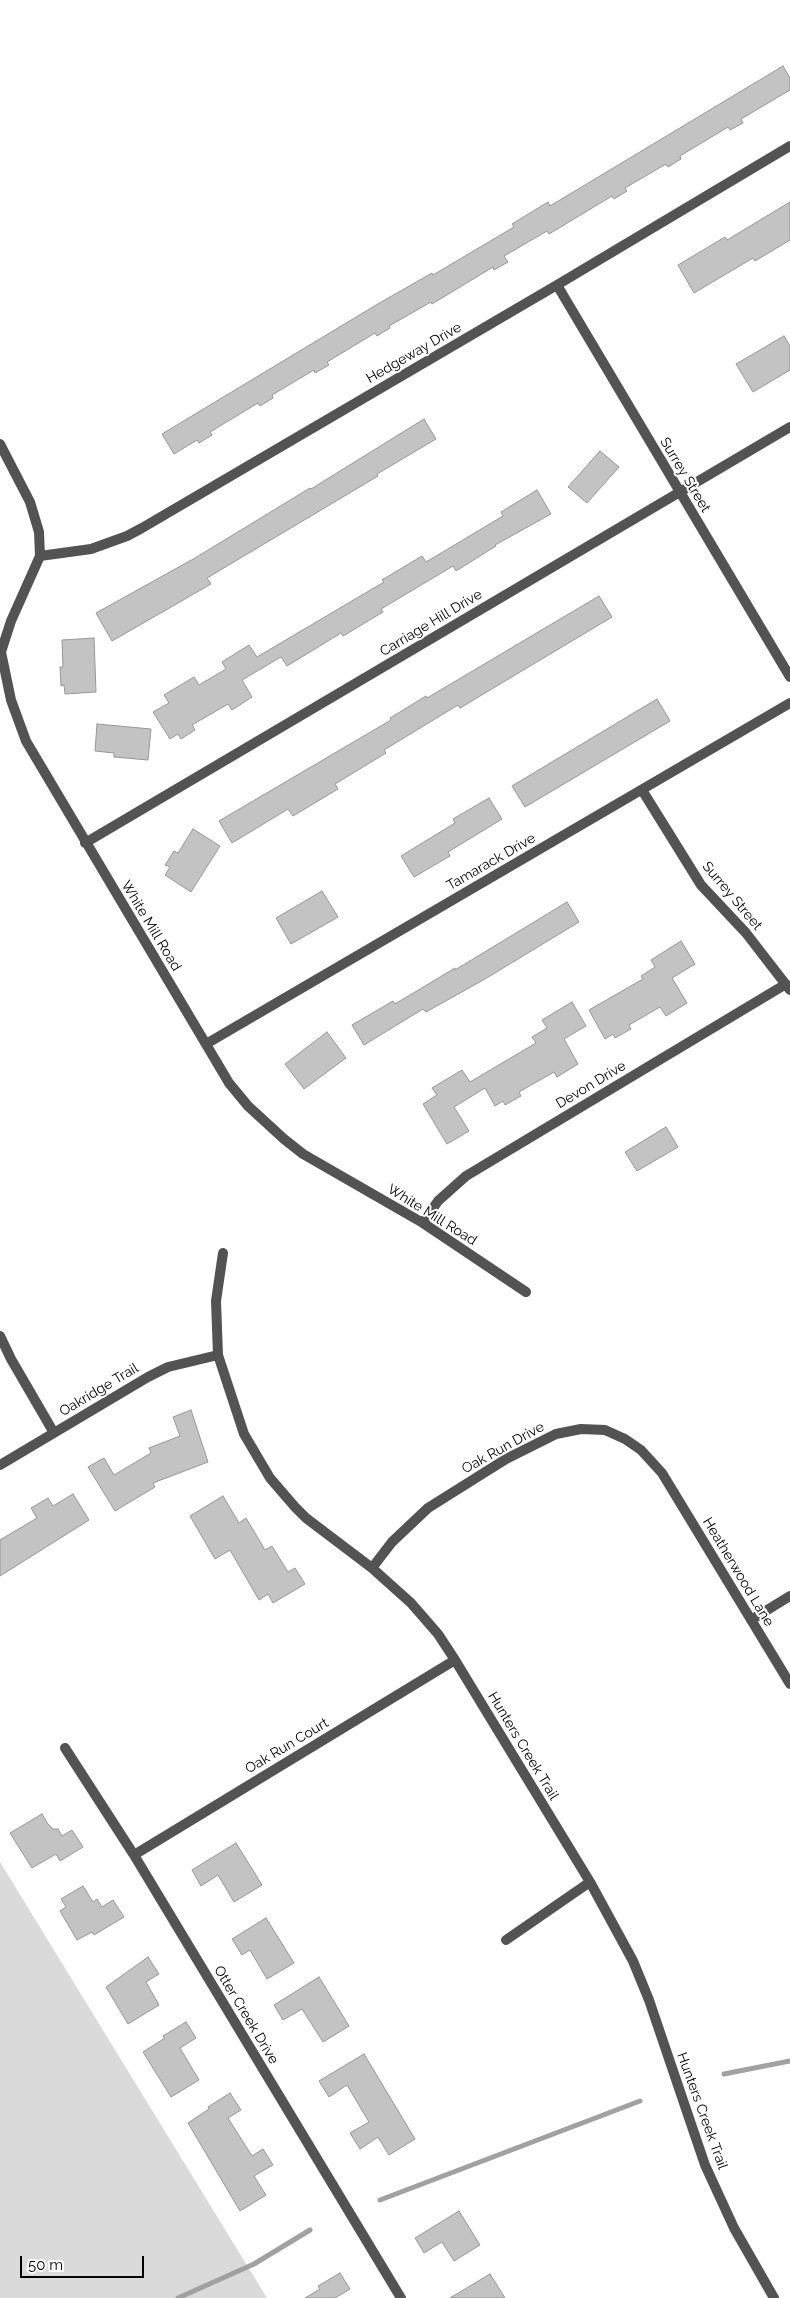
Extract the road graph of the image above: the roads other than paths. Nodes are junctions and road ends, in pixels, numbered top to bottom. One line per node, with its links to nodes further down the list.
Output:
1 (790, 146): 2 (street, Hedgeway Drive)
2 (558, 285): 5 (street, Surrey Street); 6 (street, Hedgeway Drive)
3 (790, 427): 5 (street, Carriage Hill Drive)
4 (0, 444): 6 (street, White Mill Road)
5 (679, 493): 8 (street, Surrey Street); 11 (street, Carriage Hill Drive)
6 (40, 556): 7 (street, White Mill Road)
7 (1, 652): 11 (street, White Mill Road)
8 (790, 677)
9 (790, 702): 10 (street, Tamarack Drive)
10 (642, 790): 12 (street, Surrey Street); 13 (street, Tamarack Drive)
11 (85, 843): 13 (street, White Mill Road)
12 (788, 987): 14 (street, Devon Drive)
13 (206, 1044): 14 (street, White Mill Road)
14 (423, 1223): 16 (street, White Mill Road)
15 (223, 1253): 18 (street, Hunters Creek Trail)
16 (526, 1292)
17 (0, 1336): 19 (street)
18 (218, 1355): 19 (street, Oakridge Trail); 22 (street, Hunters Creek Trail)
19 (54, 1434): 20 (street, Oakridge Trail)
20 (0, 1465)
21 (678, 1500): 22 (street, Oak Run Drive); 24 (street, Heatherwood Lane)
22 (372, 1568): 25 (street, Hunters Creek Trail)
23 (790, 1596): 24 (street)
24 (751, 1620): 26 (street, Heatherwood Lane)
25 (455, 1660): 28 (street, Oak Run Court); 29 (street, Hunters Creek Trail)
26 (790, 1684)
27 (65, 1748): 28 (street, Otter Creek Drive)
28 (134, 1855): 31 (street, Otter Creek Drive)
29 (590, 1882): 30 (street); 32 (street, Hunters Creek Trail)
30 (506, 1940)
31 (401, 2298)
32 (774, 2298)

